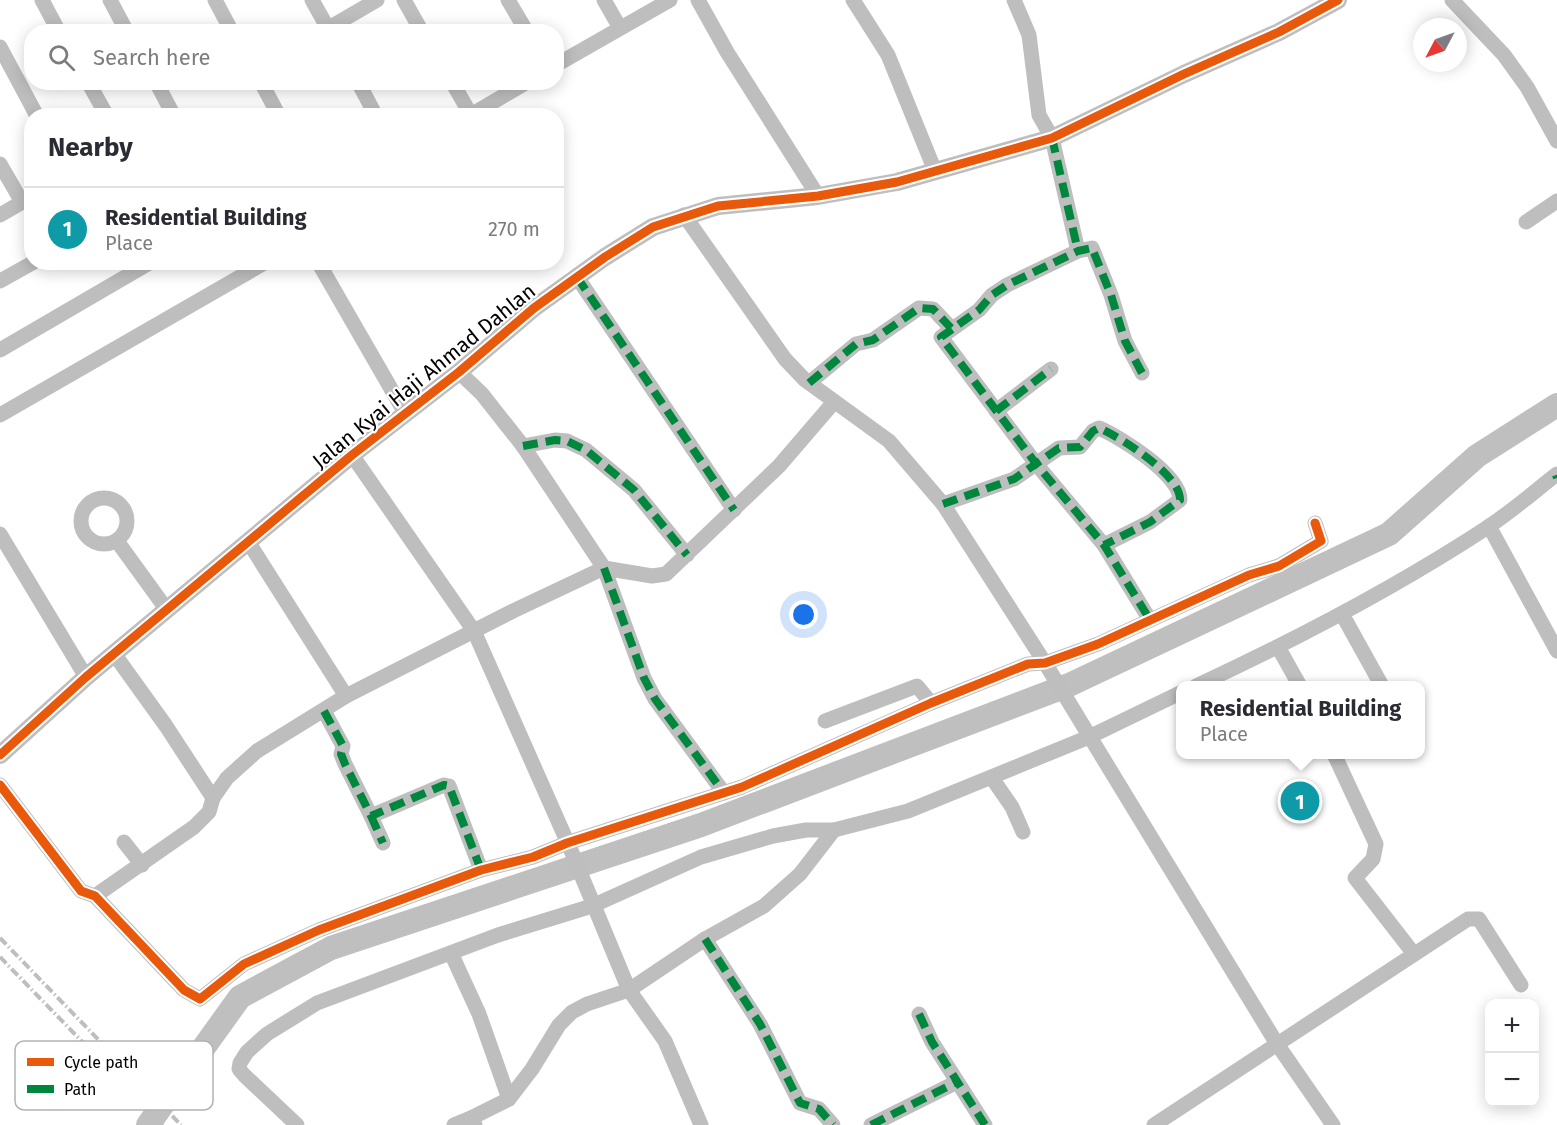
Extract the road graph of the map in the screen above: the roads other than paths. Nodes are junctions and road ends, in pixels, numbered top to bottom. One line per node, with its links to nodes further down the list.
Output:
1 (42, 0): 15 (street)
2 (110, 0): 16 (street)
3 (215, 0): 17 (street)
4 (312, 0): 18 (street)
5 (376, 0): 19 (street)
6 (404, 0): 20 (street)
7 (508, 0): 21 (street)
8 (604, 0): 22 (street)
9 (670, 0): 22 (street)
10 (698, 0): 43 (street)
11 (853, 0): 41 (street)
12 (1014, 0): 38 (street)
13 (1338, 0): 38 (street, Jalan Kyai Haji Ahmad Dahlan)
14 (1452, 0): 39 (street)
15 (55, 24)
16 (124, 24)
17 (228, 24)
18 (323, 24)
19 (336, 24)
20 (418, 24)
21 (522, 24)
22 (620, 28): 24 (street)
23 (0, 47): 31 (street)
24 (564, 60)
25 (92, 90): 32 (street)
26 (160, 90): 33 (street)
27 (265, 90): 34 (street)
28 (362, 90): 35 (street)
29 (456, 90): 36 (street)
30 (514, 90): 37 (street)
31 (33, 108)
32 (103, 108)
33 (170, 108)
34 (275, 108)
35 (372, 108)
36 (467, 108)
37 (484, 108)
38 (1052, 138): 41 (street, Jalan Kyai Haji Ahmad Dahlan); 49 (street)
39 (1557, 141)
40 (0, 164): 42 (street)
41 (935, 171): 43 (street, Jalan Kyai Haji Ahmad Dahlan)
42 (24, 196)
43 (818, 196): 47 (street, Jalan Kyai Haji Ahmad Dahlan)
44 (1557, 201): 48 (street)
45 (24, 202): 46 (street)
46 (0, 215)
47 (684, 215): 54 (street, Jalan Kyai Haji Ahmad Dahlan); 61 (street)
48 (1526, 222)
49 (1078, 250): 56 (street); 60 (street)
50 (24, 268): 55 (street)
51 (137, 270): 57 (street)
52 (250, 270): 65 (street)
53 (323, 270): 64 (street)
54 (577, 277): 59 (street, Jalan Kyai Haji Ahmad Dahlan); 71 (street)
55 (0, 281)
56 (951, 328): 61 (street); 63 (street)
57 (0, 350)
58 (1051, 369): 63 (street)
59 (459, 372): 64 (street, Jalan Kyai Haji Ahmad Dahlan); 66 (street)
60 (1142, 373)
61 (809, 383): 62 (street)
62 (834, 402): 70 (street); 71 (street)
63 (996, 411): 68 (street)
64 (405, 414): 67 (street, Jalan Kyai Haji Ahmad Dahlan)
65 (0, 415)
66 (523, 446): 78 (street); 79 (street)
67 (352, 455): 76 (street, Jalan Kyai Haji Ahmad Dahlan); 83 (street)
68 (1037, 465): 70 (street); 77 (street); 77 (street)
69 (1557, 476): 73 (street)
70 (943, 504): 87 (street)
71 (734, 510): 78 (street)
72 (1315, 523): 82 (street)
73 (1489, 526): 81 (street); 85 (street)
74 (0, 534): 88 (street)
75 (117, 541): 80 (street)
76 (249, 543): 80 (street, Jalan Kyai Haji Ahmad Dahlan); 93 (street)
77 (1104, 545): 82 (street)
78 (687, 555): 79 (street)
79 (604, 568): 83 (street); 102 (street)
80 (167, 610): 86 (street, Jalan Kyai Haji Ahmad Dahlan)
81 (1342, 614): 84 (street); 91 (street)
82 (1150, 620): 87 (street)
83 (474, 631): 93 (street); 109 (street)
84 (1278, 647): 89 (street); 90 (street)
85 (1557, 651)
86 (115, 655): 88 (street, Jalan Kyai Haji Ahmad Dahlan); 103 (street)
87 (1047, 667): 94 (street); 97 (street)
88 (86, 677): 98 (street, Jalan Kyai Haji Ahmad Dahlan)
89 (1207, 681)
90 (1297, 681)
91 (1379, 681)
92 (1176, 695): 97 (street)
93 (346, 696): 95 (street)
94 (931, 704): 96 (street); 102 (street)
95 (324, 711): 103 (street); 104 (street)
96 (825, 721)
97 (1089, 737): 100 (street); 120 (street)
98 (0, 755)
99 (1336, 759): 116 (street)
100 (992, 778): 105 (street); 106 (street)
101 (0, 785): 112 (street)
102 (724, 793): 109 (street)
103 (213, 798): 110 (street)
104 (371, 816): 108 (street); 111 (street)
105 (834, 830): 113 (street); 114 (street)
106 (1023, 832)
107 (124, 842): 110 (street)
108 (383, 843)
109 (568, 845): 111 (street); 113 (street)
110 (142, 864): 112 (street)
111 (481, 870): 112 (street)
112 (94, 896)
113 (592, 906): 115 (street); 118 (street)
114 (705, 939): 118 (street); 127 (street)
115 (452, 953): 122 (street); 124 (street)
116 (1414, 954): 117 (street); 120 (street)
117 (1521, 985)
118 (629, 990): 122 (street); 126 (street)
119 (919, 1014): 121 (street)
120 (1277, 1044): 130 (street); 131 (street)
121 (957, 1082): 128 (street); 129 (street)
122 (509, 1099): 123 (street)
123 (473, 1121): 125 (street)
124 (297, 1125)
125 (454, 1125)
126 (701, 1125)
127 (833, 1125)
128 (872, 1125)
129 (985, 1125)
130 (1154, 1125)
131 (1333, 1125)

